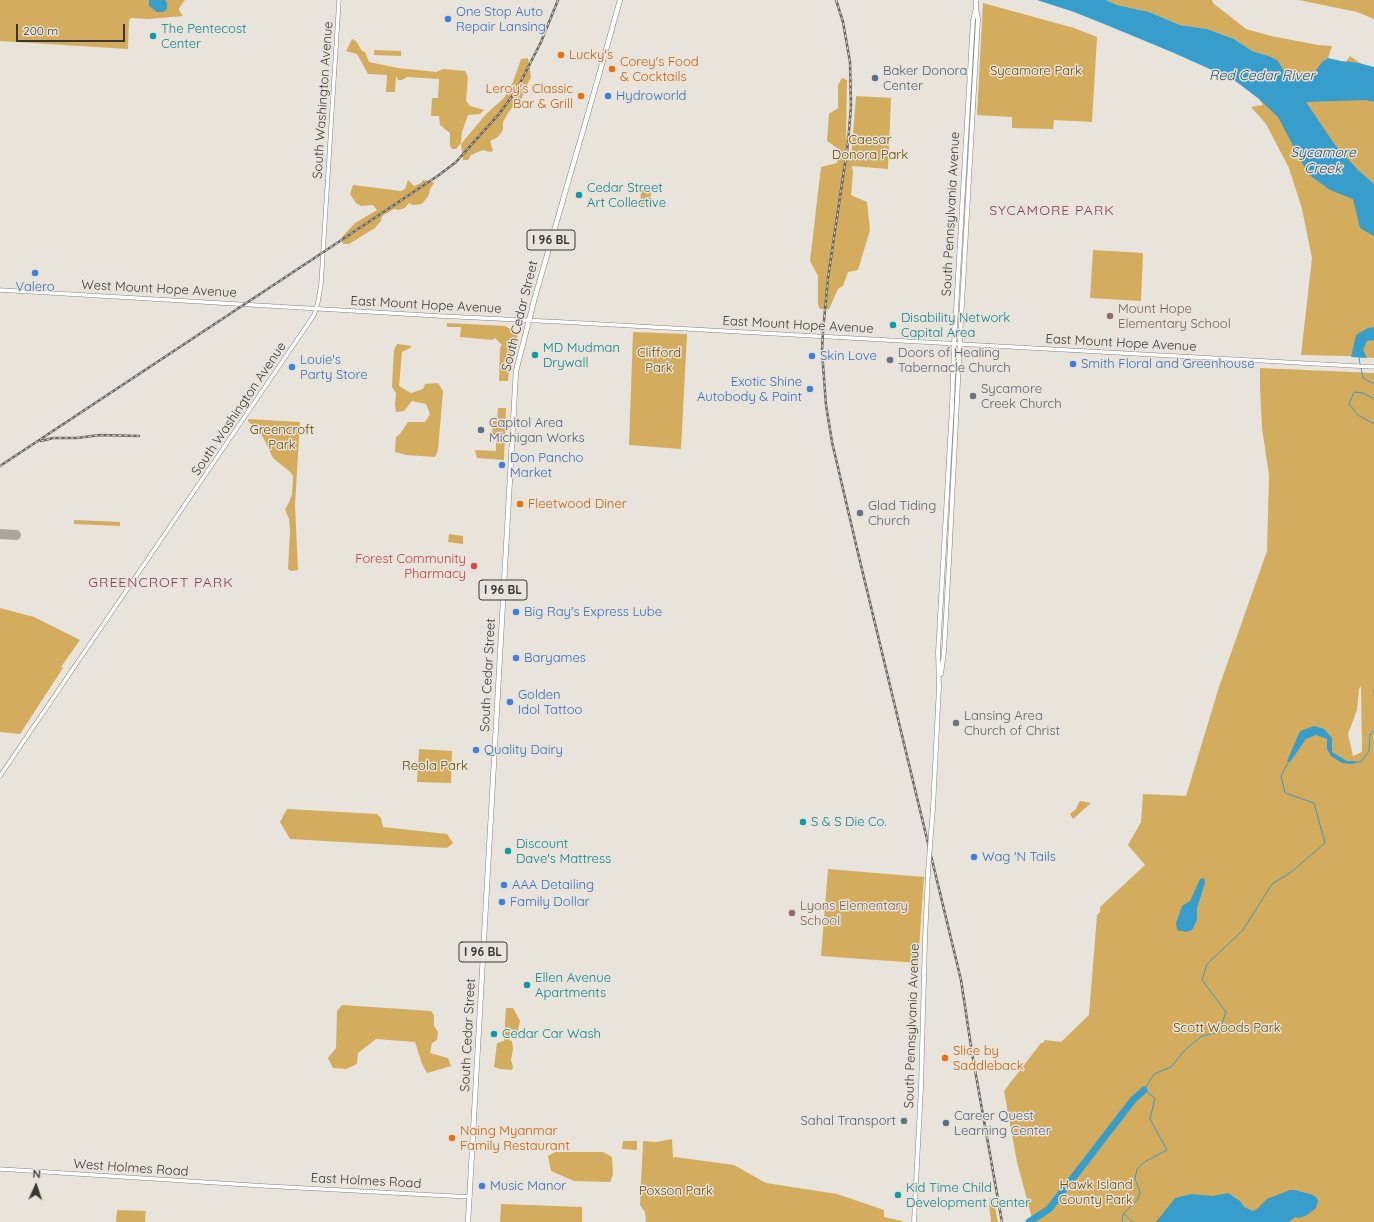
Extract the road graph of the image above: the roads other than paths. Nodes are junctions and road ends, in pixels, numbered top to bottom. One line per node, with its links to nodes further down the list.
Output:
1 (339, 0): 6 (street, South Washington Avenue)
2 (620, 0): 7 (main road, South Cedar Street / I 96 BL)
3 (976, 0): 4 (main road, South Pennsylvania Avenue)
4 (976, 8): 8 (main road, South Pennsylvania Avenue); 9 (main road, South Pennsylvania Avenue)
5 (0, 290): 6 (street, West Mount Hope Avenue)
6 (316, 308): 7 (street, East Mount Hope Avenue); 12 (street, South Washington Avenue)
7 (529, 320): 8 (street, East Mount Hope Avenue); 15 (main road, South Cedar Street / I 96 BL)
8 (954, 344): 9 (street, East Mount Hope Avenue); 11 (main road, South Pennsylvania Avenue)
9 (960, 344): 10 (street, East Mount Hope Avenue); 11 (main road, South Pennsylvania Avenue)
10 (1374, 367)
11 (939, 686): 17 (main road, South Pennsylvania Avenue, bridge)
12 (0, 776)
13 (0, 1169): 14 (street, West Holmes Road)
14 (261, 1185): 15 (street, East Holmes Road)
15 (470, 1196): 16 (main road, South Cedar Street / I 96 BL)
16 (468, 1222)
17 (914, 1222)

